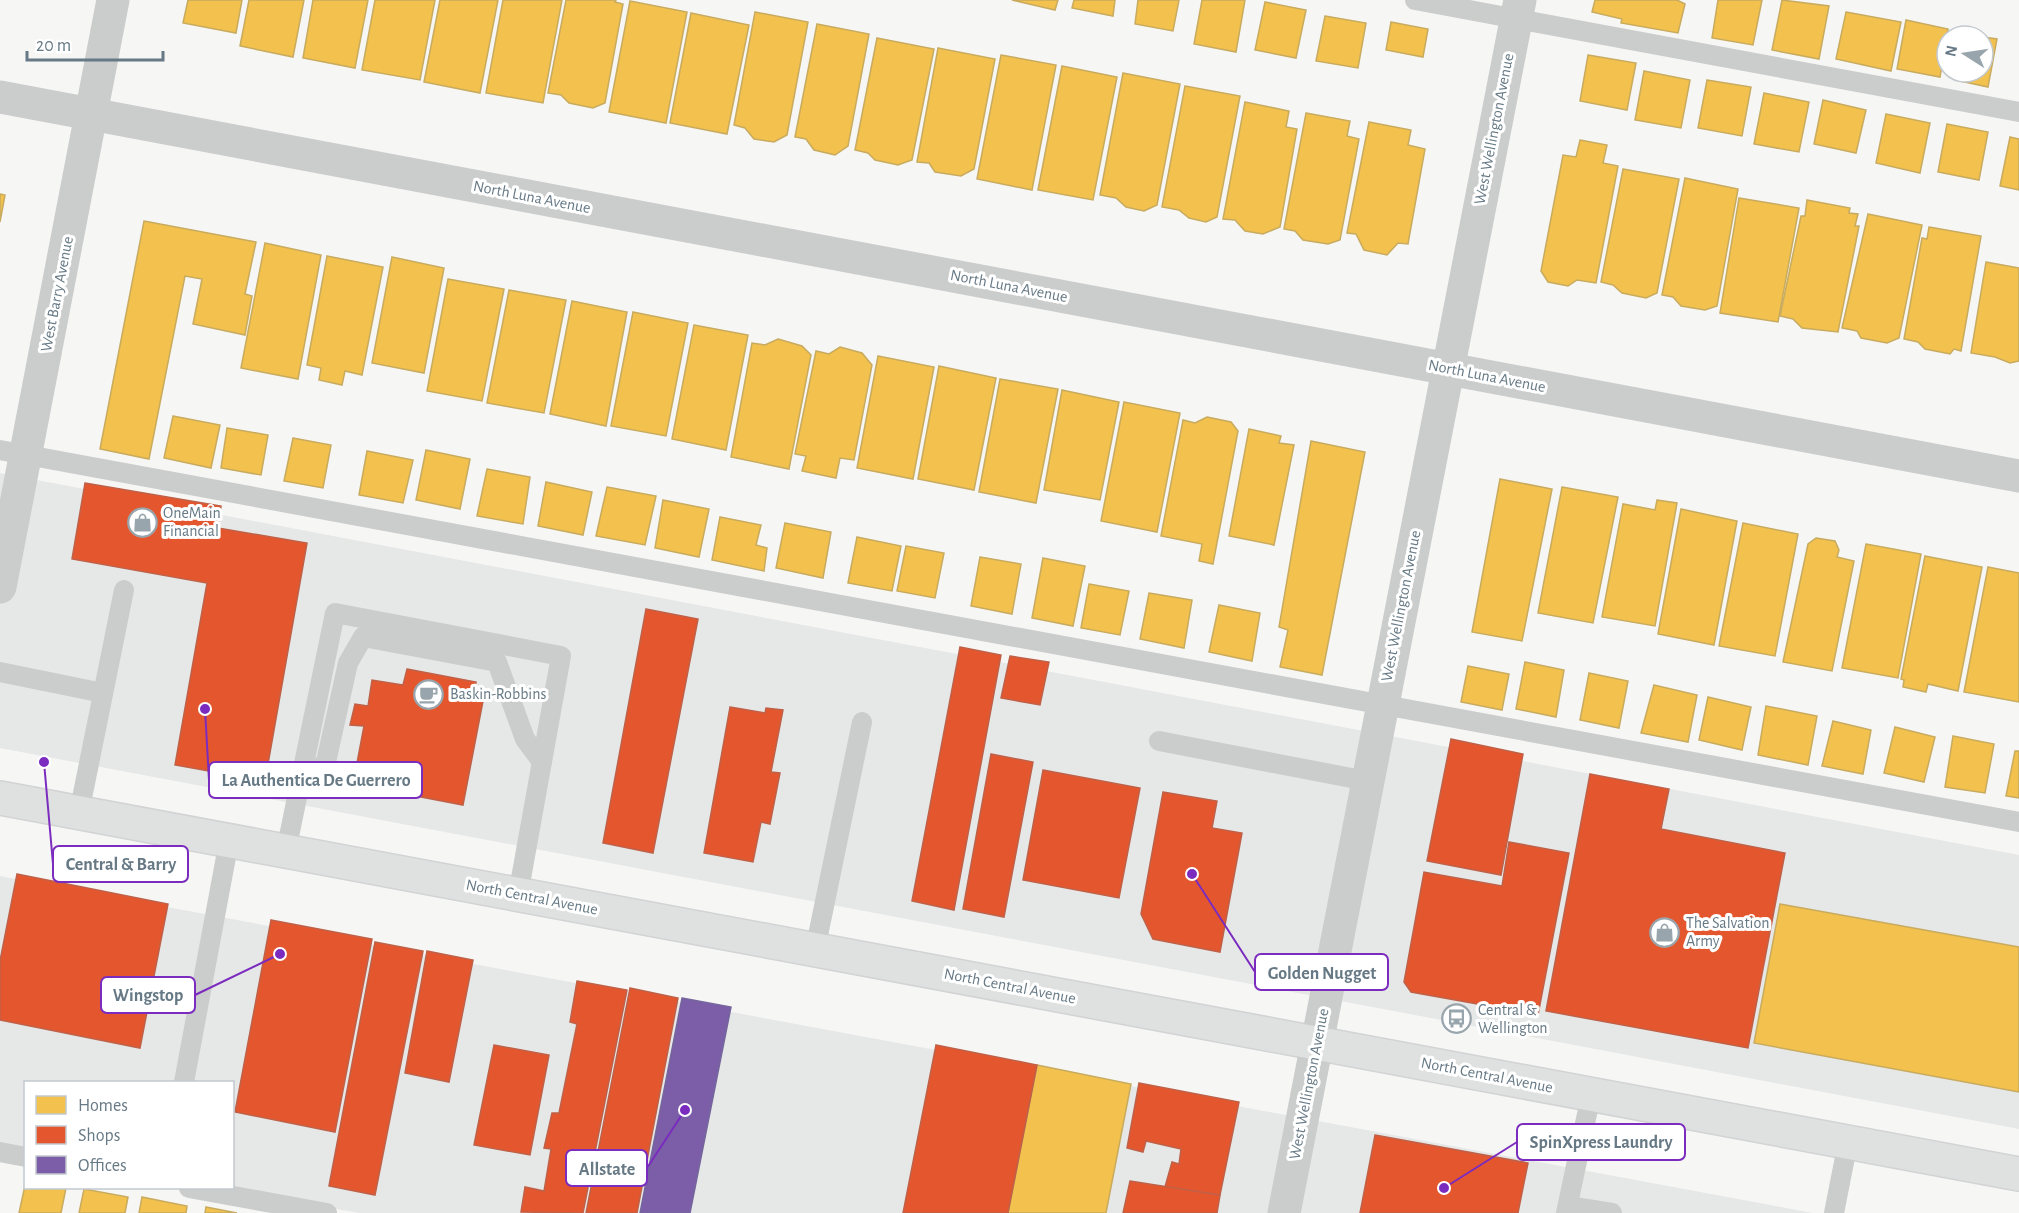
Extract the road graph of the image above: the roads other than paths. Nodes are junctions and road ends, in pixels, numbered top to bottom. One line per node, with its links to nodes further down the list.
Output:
1 (113, 0): 6 (street, West Barry Avenue)
2 (1415, 0): 3 (lane)
3 (1518, 9): 5 (lane); 7 (street, West Wellington Avenue)
4 (0, 97): 6 (street, North Luna Avenue)
5 (2019, 112)
6 (91, 114): 7 (street, North Luna Avenue); 8 (street, West Barry Avenue)
7 (1448, 369): 9 (street, North Luna Avenue); 14 (street, West Wellington Avenue)
8 (13, 452): 10 (street, West Barry Avenue); 14 (lane)
9 (2019, 476)
10 (0, 587)
11 (124, 590): 13 (lane)
12 (0, 672): 13 (lane)
13 (103, 693): 21 (lane)
14 (1382, 703): 18 (street, West Wellington Avenue); 22 (lane)
15 (862, 722): 26 (lane)
16 (1159, 741): 18 (lane)
17 (542, 762): 19 (lane); 19 (lane); 25 (lane)
18 (1367, 781): 27 (street, West Wellington Avenue)
19 (299, 787): 24 (lane)
20 (0, 798): 21 (main road, North Central Avenue)
21 (79, 813): 23 (main road, North Central Avenue)
22 (2019, 822)
23 (229, 841): 24 (main road, North Central Avenue); 28 (lane)
24 (286, 851): 25 (main road, North Central Avenue)
25 (518, 895): 26 (main road, North Central Avenue)
26 (815, 950): 27 (main road, North Central Avenue)
27 (1317, 1043): 29 (main road, North Central Avenue); 37 (street, West Wellington Avenue)
28 (184, 1081)
29 (1592, 1095): 30 (main road, North Central Avenue); 35 (lane)
30 (1848, 1142): 33 (main road, North Central Avenue); 39 (lane)
31 (0, 1152): 32 (lane)
32 (24, 1157)
33 (2019, 1174)
34 (195, 1189): 36 (lane)
35 (1567, 1210): 38 (lane)
36 (327, 1213)
37 (1284, 1213)
38 (1612, 1213)
39 (1834, 1213)

